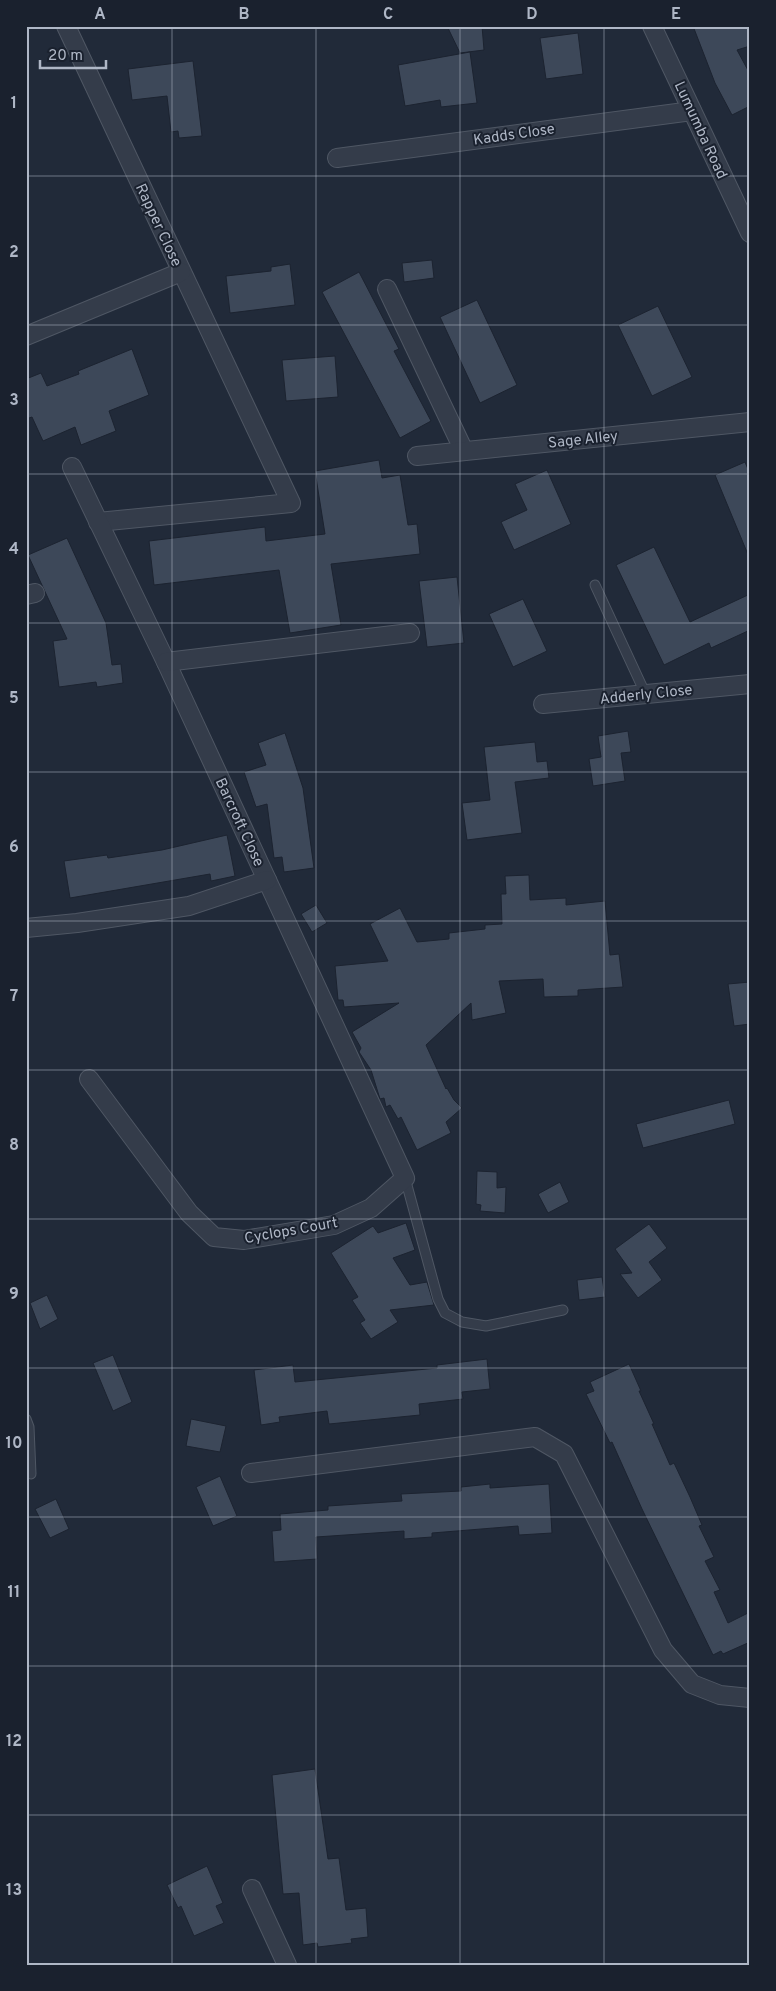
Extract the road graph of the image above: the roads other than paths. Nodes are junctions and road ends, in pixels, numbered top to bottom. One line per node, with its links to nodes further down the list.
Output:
1 (66, 26): 6 (street, Rapper Close)
2 (652, 26): 3 (street, Lumumba Road)
3 (692, 110): 4 (street, Kadds Close); 5 (street, Lumumba Road)
4 (337, 158)
5 (750, 233)
6 (181, 272): 8 (street, Rapper Close); 13 (street)
7 (387, 289): 10 (street)
8 (26, 336)
9 (750, 422): 10 (street, Sage Alley)
10 (464, 451): 11 (street, Sage Alley)
11 (417, 456)
12 (72, 467): 13 (street, Barcroft Close)
13 (98, 522): 16 (street, Barcroft Close)
14 (595, 585): 18 (lane)
15 (410, 633): 16 (street)
16 (166, 662): 20 (street, Barcroft Close)
17 (750, 684): 18 (street, Adderly Close)
18 (646, 695): 19 (street, Adderly Close)
19 (543, 704)
20 (267, 880): 21 (street); 23 (street, Barcroft Close)
21 (26, 928)
22 (89, 1079): 23 (street, Cyclops Court)
23 (405, 1178): 24 (lane)
24 (563, 1310)
25 (26, 1419): 27 (lane)
26 (251, 1473): 28 (street)
27 (31, 1474)
28 (750, 1698)
29 (252, 1889): 30 (street)
30 (288, 1965)

